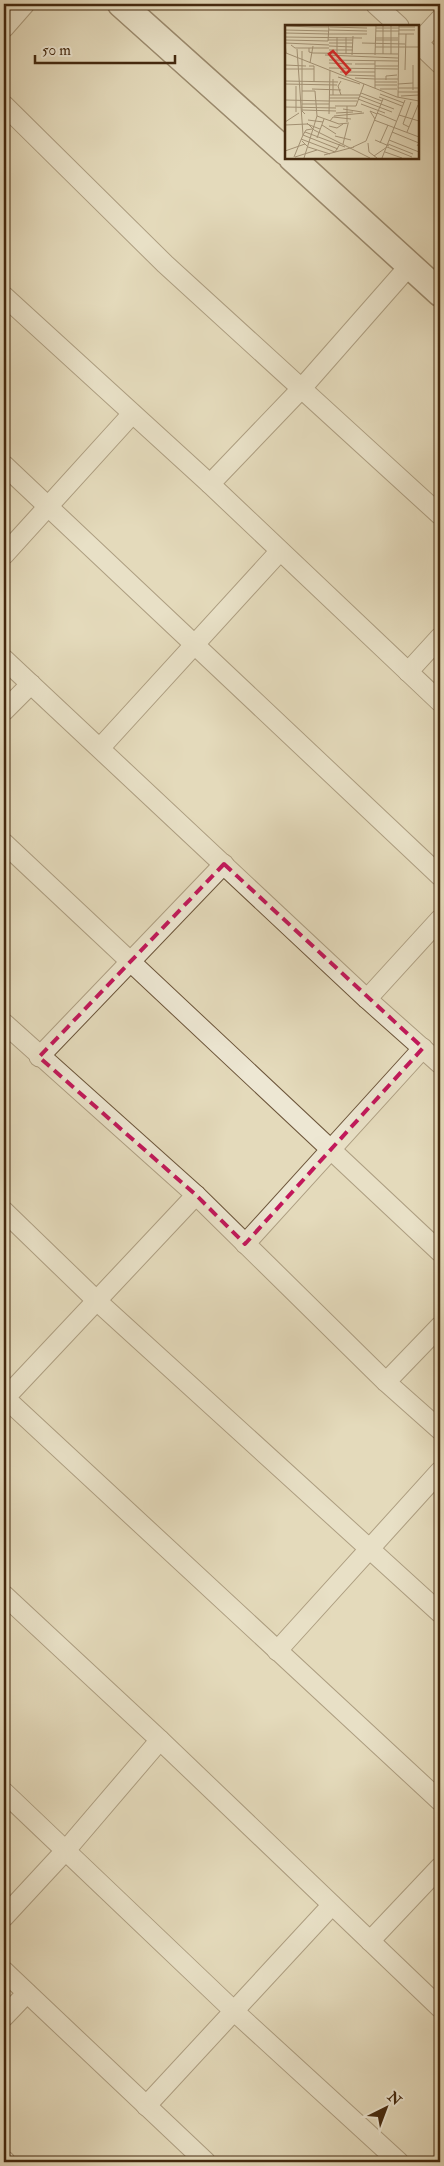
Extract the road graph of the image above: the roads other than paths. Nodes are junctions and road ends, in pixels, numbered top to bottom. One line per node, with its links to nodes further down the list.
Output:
1 (24, 4): 6 (street)
2 (121, 4): 11 (street)
3 (375, 4): 5 (street)
4 (440, 20): 7 (street)
5 (399, 25)
6 (4, 28)
7 (419, 42)
8 (419, 44): 9 (street)
9 (440, 64)
10 (4, 105): 16 (street)
11 (285, 151)
12 (293, 159): 13 (street)
13 (410, 265): 14 (street); 16 (street)
14 (437, 283)
15 (4, 296): 17 (street)
16 (301, 389): 19 (street); 21 (street)
17 (132, 414): 19 (street); 20 (street)
18 (4, 465): 20 (street)
19 (210, 484): 22 (street)
20 (48, 507): 23 (street); 25 (street)
21 (440, 516)
22 (280, 551): 25 (street); 27 (street)
23 (4, 555)
24 (440, 637): 27 (street)
25 (195, 643): 31 (street); 34 (street)
26 (4, 659): 28 (street)
27 (408, 672): 29 (street)
28 (31, 684): 30 (street); 31 (street)
29 (440, 702)
30 (4, 711)
31 (100, 748): 33 (street)
32 (4, 844): 36 (street)
33 (224, 864): 36 (street); 37 (street)
34 (440, 876)
35 (440, 919): 37 (street)
36 (129, 962): 40 (street); 42 (street)
37 (367, 999): 39 (street)
38 (4, 1023): 40 (street)
39 (423, 1048): 41 (street); 42 (street)
40 (39, 1057): 43 (street)
41 (440, 1064)
42 (331, 1149): 45 (street); 46 (street)
43 (196, 1195): 45 (street); 47 (street)
44 (4, 1211): 47 (street)
45 (245, 1244): 49 (street)
46 (440, 1252)
47 (97, 1301): 50 (street); 53 (street)
48 (440, 1326): 49 (street)
49 (386, 1382): 51 (street)
50 (4, 1398): 56 (street)
51 (440, 1430)
52 (440, 1471): 53 (street)
53 (371, 1549): 55 (street); 56 (street)
54 (4, 1595): 57 (street)
55 (440, 1614)
56 (277, 1651): 59 (street)
57 (160, 1740): 60 (street); 62 (street)
58 (4, 1792): 60 (street)
59 (440, 1801)
60 (66, 1850): 63 (street); 68 (street)
61 (440, 1867): 64 (street)
62 (332, 1905): 64 (street); 68 (street)
63 (4, 1917)
64 (370, 1941): 67 (street)
65 (4, 1971): 66 (street)
66 (27, 1993): 69 (street); 70 (street)
67 (440, 2008)
68 (235, 2012): 70 (street); 72 (street)
69 (4, 2017)
70 (146, 2106): 71 (street)
71 (206, 2162)
72 (399, 2162)

